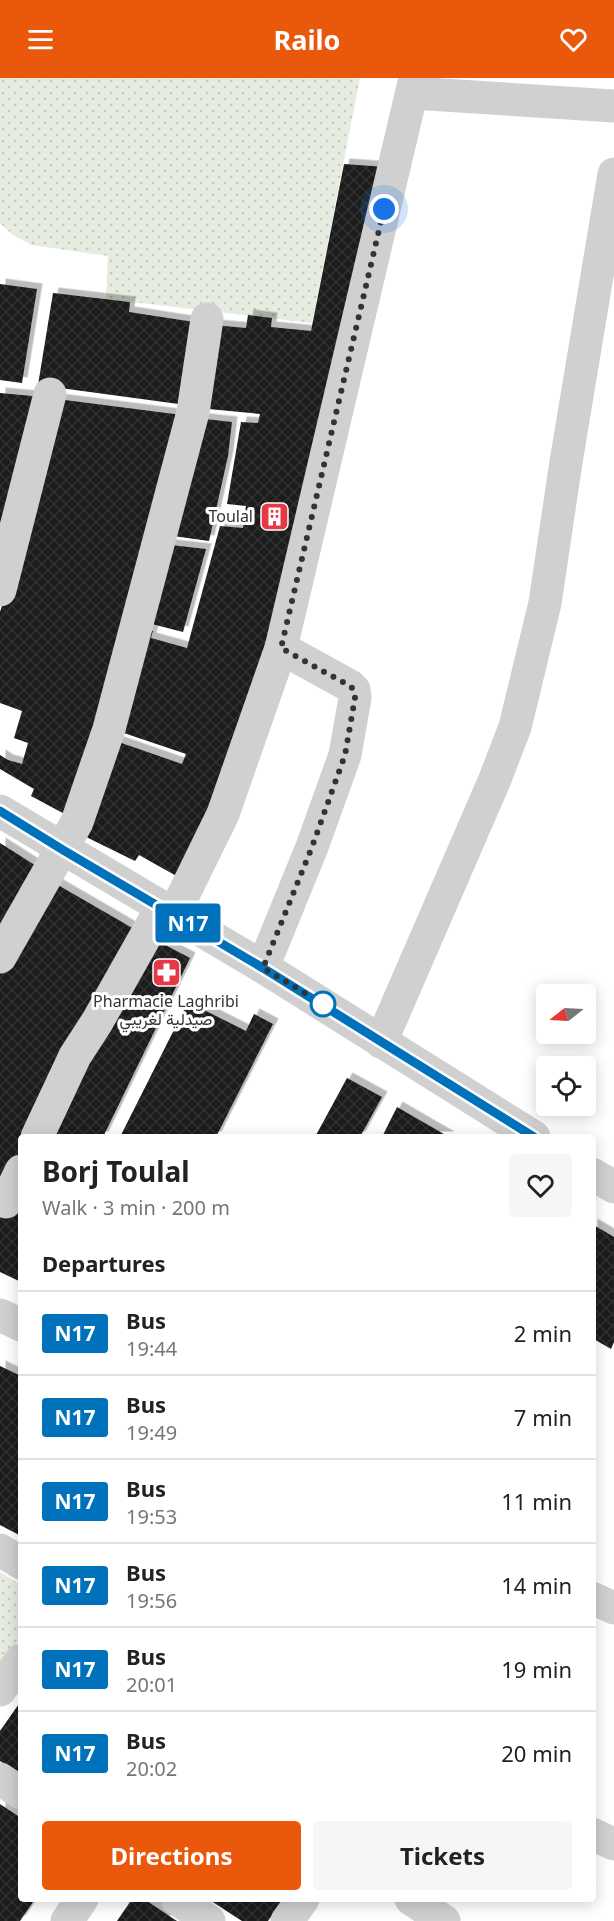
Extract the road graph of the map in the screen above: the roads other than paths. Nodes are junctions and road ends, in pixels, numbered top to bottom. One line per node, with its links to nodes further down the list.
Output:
1 (414, 86): 2 (street); 7 (street)
2 (614, 106)
3 (614, 174): 13 (street)
4 (207, 319): 9 (street)
5 (50, 394): 6 (street)
6 (0, 590)
7 (281, 648): 10 (street); 12 (street)
8 (0, 811): 9 (street)
9 (63, 850): 10 (street); 11 (street)
10 (168, 911): 12 (street); 14 (street)
11 (0, 957)
12 (263, 968): 13 (street)
13 (381, 1042): 15 (street)
14 (38, 1134)
15 (522, 1134)
16 (596, 1176): 18 (street)
17 (18, 1177): 19 (street)
18 (614, 1187)
19 (6, 1202)
20 (0, 1315): 21 (street)
21 (18, 1324)
22 (0, 1550): 23 (street)
23 (18, 1561)
24 (596, 1600): 25 (street)
25 (614, 1608)
26 (18, 1664): 27 (street)
27 (0, 1690)
28 (0, 1779): 29 (street)
29 (18, 1791)
30 (596, 1836): 31 (street)
31 (614, 1844)
32 (80, 1902): 36 (street)
33 (181, 1902): 37 (street)
34 (301, 1902): 38 (street)
35 (416, 1902): 39 (street)
36 (67, 1921)
37 (209, 1921)
38 (287, 1921)
39 (444, 1921)

